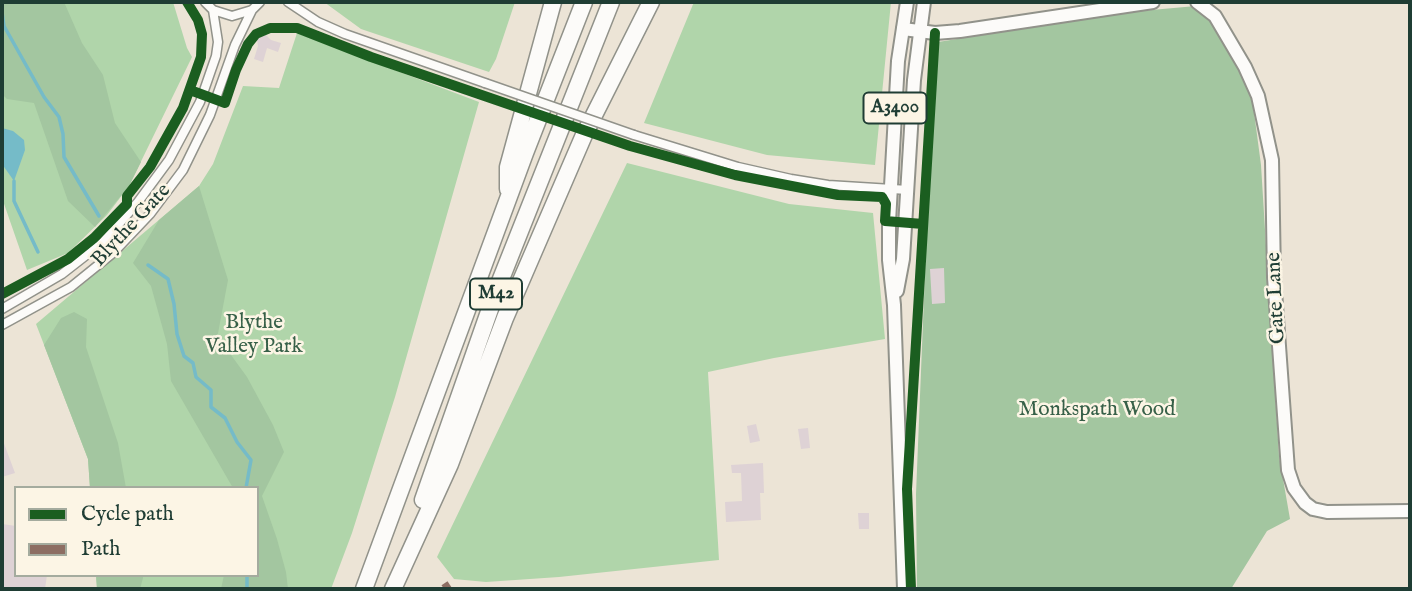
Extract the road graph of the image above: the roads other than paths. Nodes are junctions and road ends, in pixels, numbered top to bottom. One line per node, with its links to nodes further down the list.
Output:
1 (205, 2): 12 (street)
2 (260, 2): 13 (street)
3 (288, 2): 16 (street, bridge)
4 (553, 2): 18 (highway)
5 (584, 2): 18 (highway, M42)
6 (611, 2): 24 (highway, M42)
7 (651, 2): 24 (highway)
8 (907, 2): 14 (main road, A3400)
9 (924, 2): 15 (main road, A3400)
10 (1153, 2): 15 (main road)
11 (1197, 2): 22 (main road, Gate Lane)
12 (213, 10): 13 (street); 20 (street, Blythe Gate)
13 (251, 10): 21 (street, Blythe Gate)
14 (903, 29): 15 (main road); 16 (main road, A3400)
15 (920, 32): 17 (main road, A3400)
16 (892, 188): 17 (street); 19 (main road, A3400)
17 (908, 190): 19 (main road, A3400)
18 (508, 202): 23 (highway, M42)
19 (894, 305): 25 (main road, A3400)
20 (2, 309)
21 (2, 325)
22 (1410, 511)
23 (364, 589)
24 (392, 589)
25 (904, 589)

